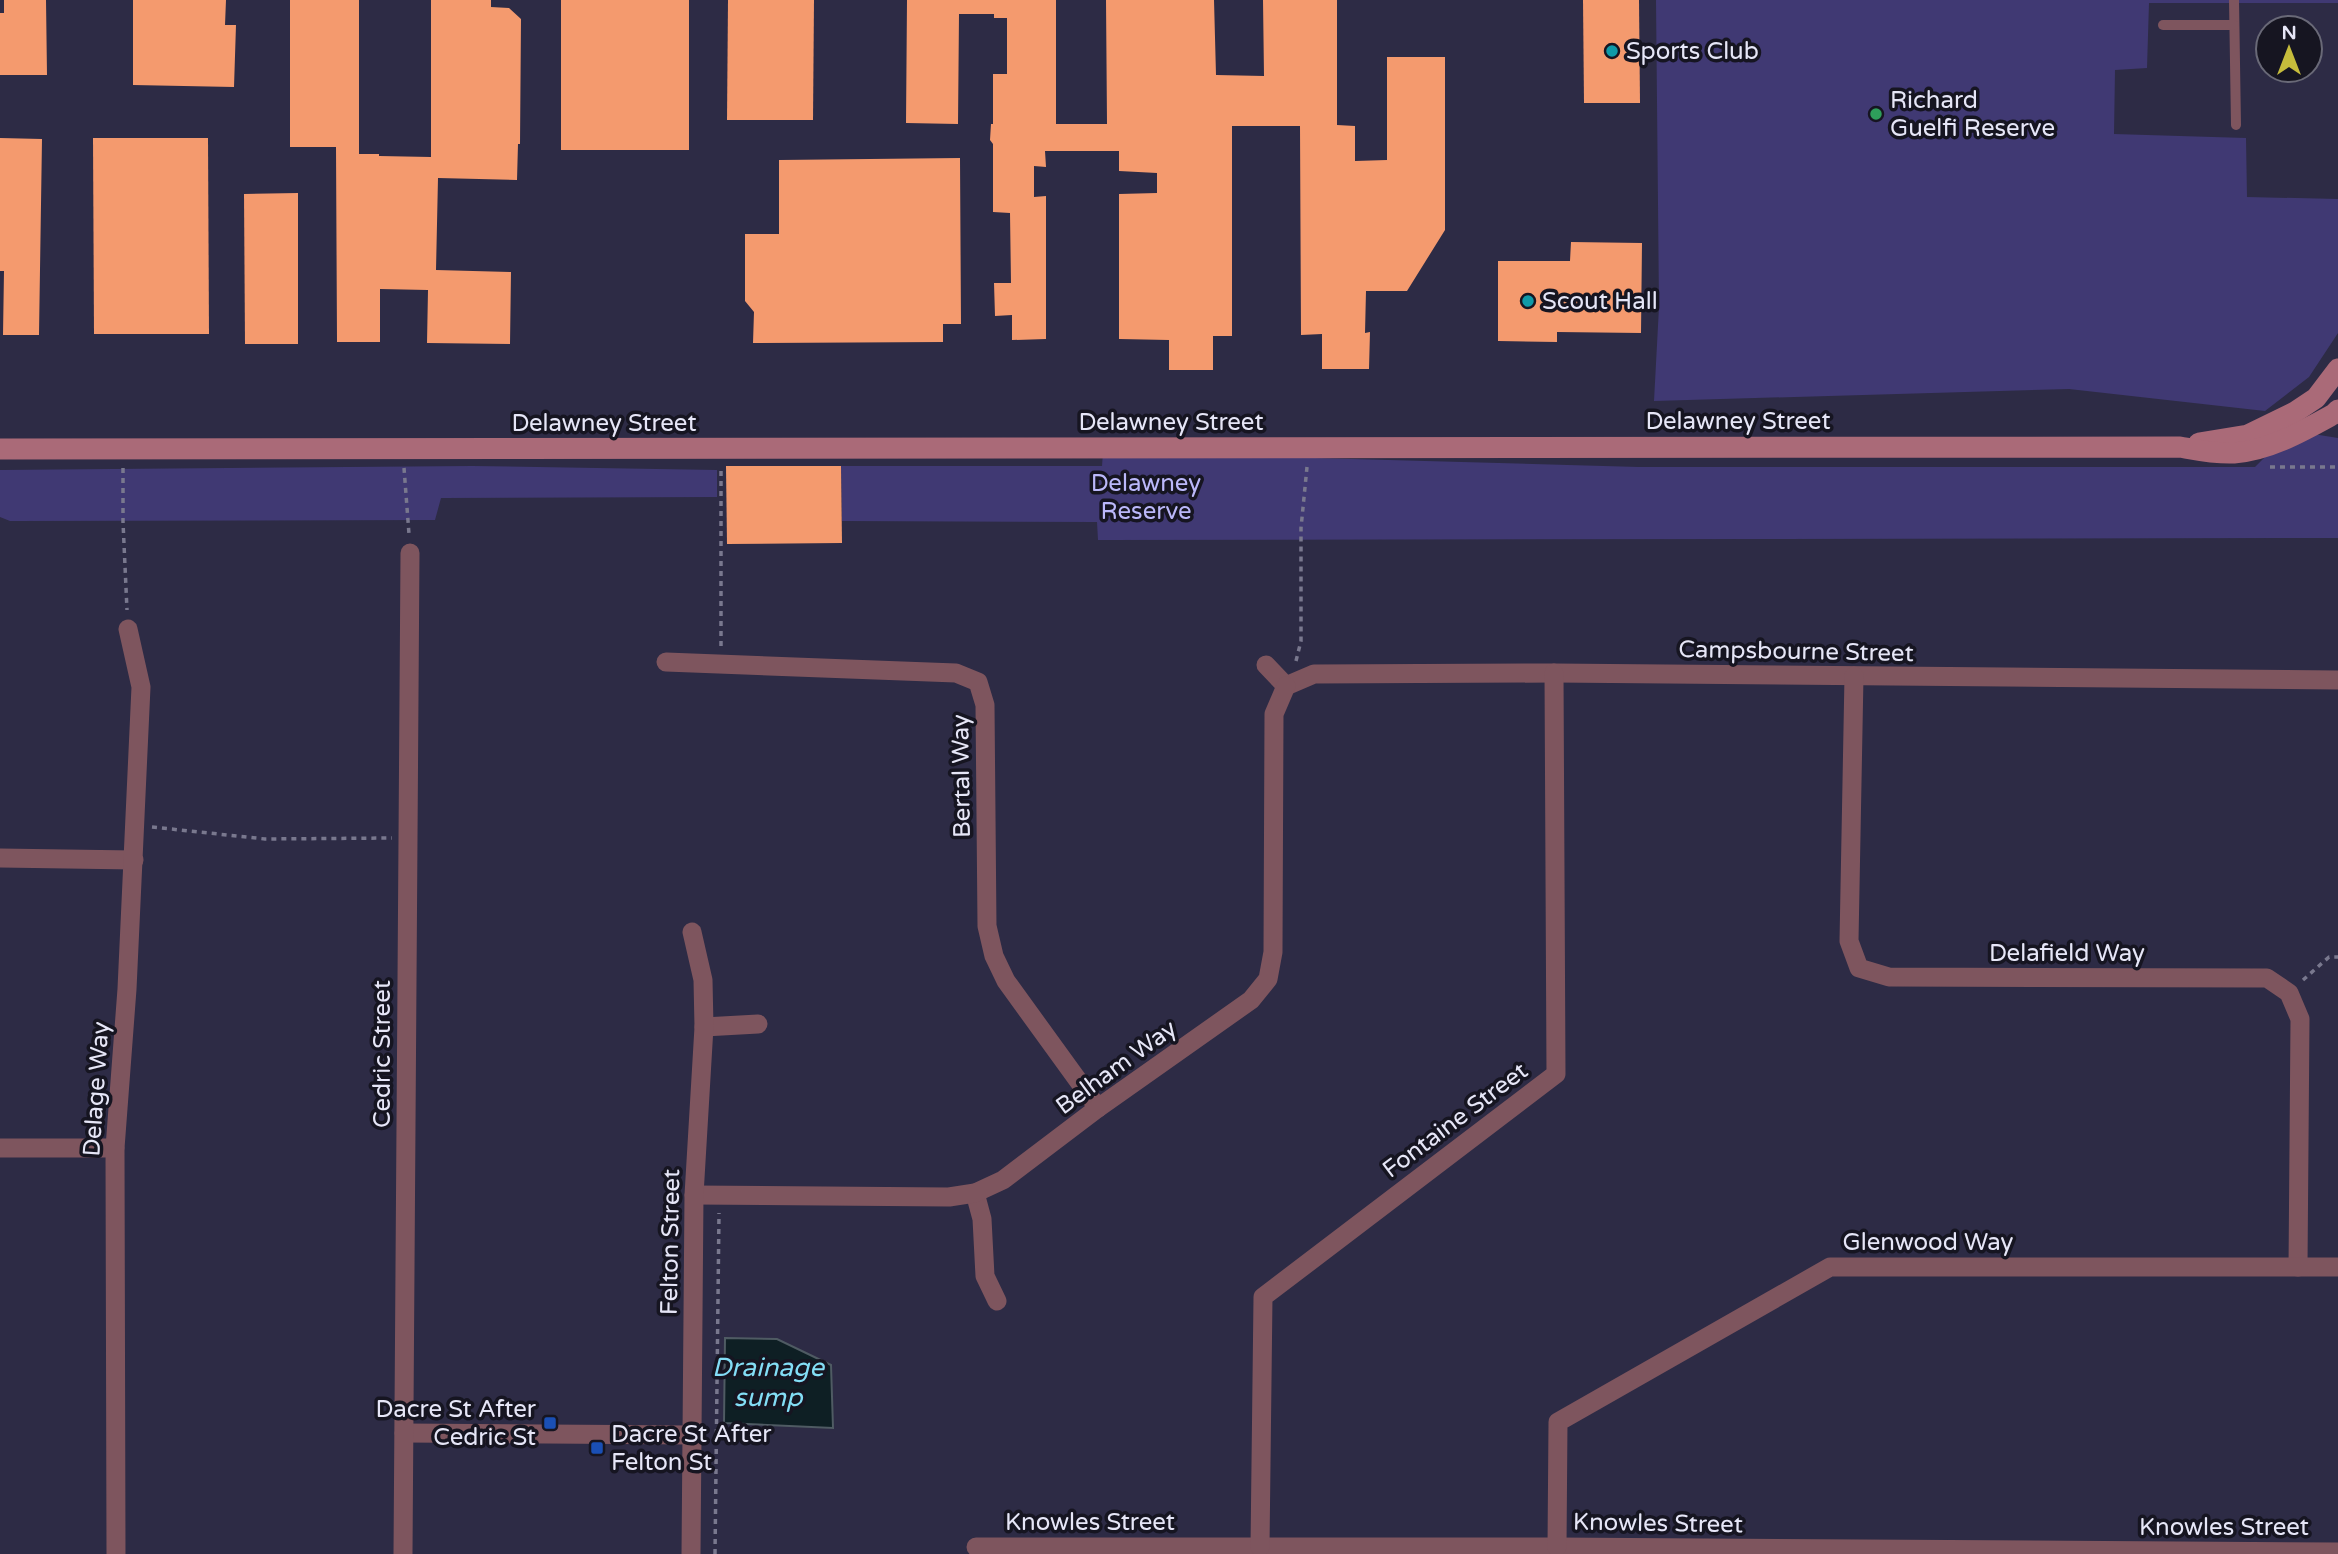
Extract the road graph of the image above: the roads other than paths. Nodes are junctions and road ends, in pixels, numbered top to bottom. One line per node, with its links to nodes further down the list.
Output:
1 (2234, 0): 3 (lane)
2 (2163, 24): 3 (lane)
3 (2234, 26): 4 (lane)
4 (2236, 125)
5 (2330, 386): 6 (street, Delawney Street); 7 (street)
6 (2337, 414): 7 (street, Delawney Street)
7 (2180, 447): 8 (street, Delawney Street)
8 (0, 449)
9 (410, 553): 30 (street, Cedric Street)
10 (128, 629): 18 (street, Delage Way)
11 (666, 662): 22 (street, Bertal Way)
12 (1266, 665): 16 (street)
13 (1553, 673): 14 (street, Campsbourne Street); 16 (street, Campsbourne Street); 33 (street, Fontaine Street)
14 (1854, 676): 15 (street, Campsbourne Street); 27 (street, Delafield Way)
15 (2338, 680)
16 (1292, 684): 22 (street, Belham Way)
17 (0, 858): 18 (street)
18 (134, 860): 24 (street, Delage Way)
19 (692, 932): 21 (street, Felton Street)
20 (758, 1024): 21 (street)
21 (704, 1027): 26 (street, Felton Street)
22 (1098, 1108): 25 (street, Belham Way)
23 (0, 1148): 24 (street)
24 (115, 1148): 37 (street, Delage Way)
25 (975, 1193): 26 (street, Belham Way); 29 (street)
26 (694, 1195): 31 (street, Felton Street)
27 (2298, 1266): 28 (street, Glenwood Way); 34 (street, Glenwood Way)
28 (2338, 1267)
29 (997, 1301)
30 (404, 1433): 31 (street); 38 (street, Cedric Street)
31 (692, 1436): 39 (street, Felton Street)
32 (976, 1547): 33 (street, Knowles Street)
33 (1261, 1547): 34 (street, Knowles Street)
34 (1557, 1547): 35 (street, Knowles Street)
35 (1708, 1551): 36 (street, Knowles Street)
36 (2338, 1552)
37 (116, 1554)
38 (402, 1554)
39 (691, 1554)

